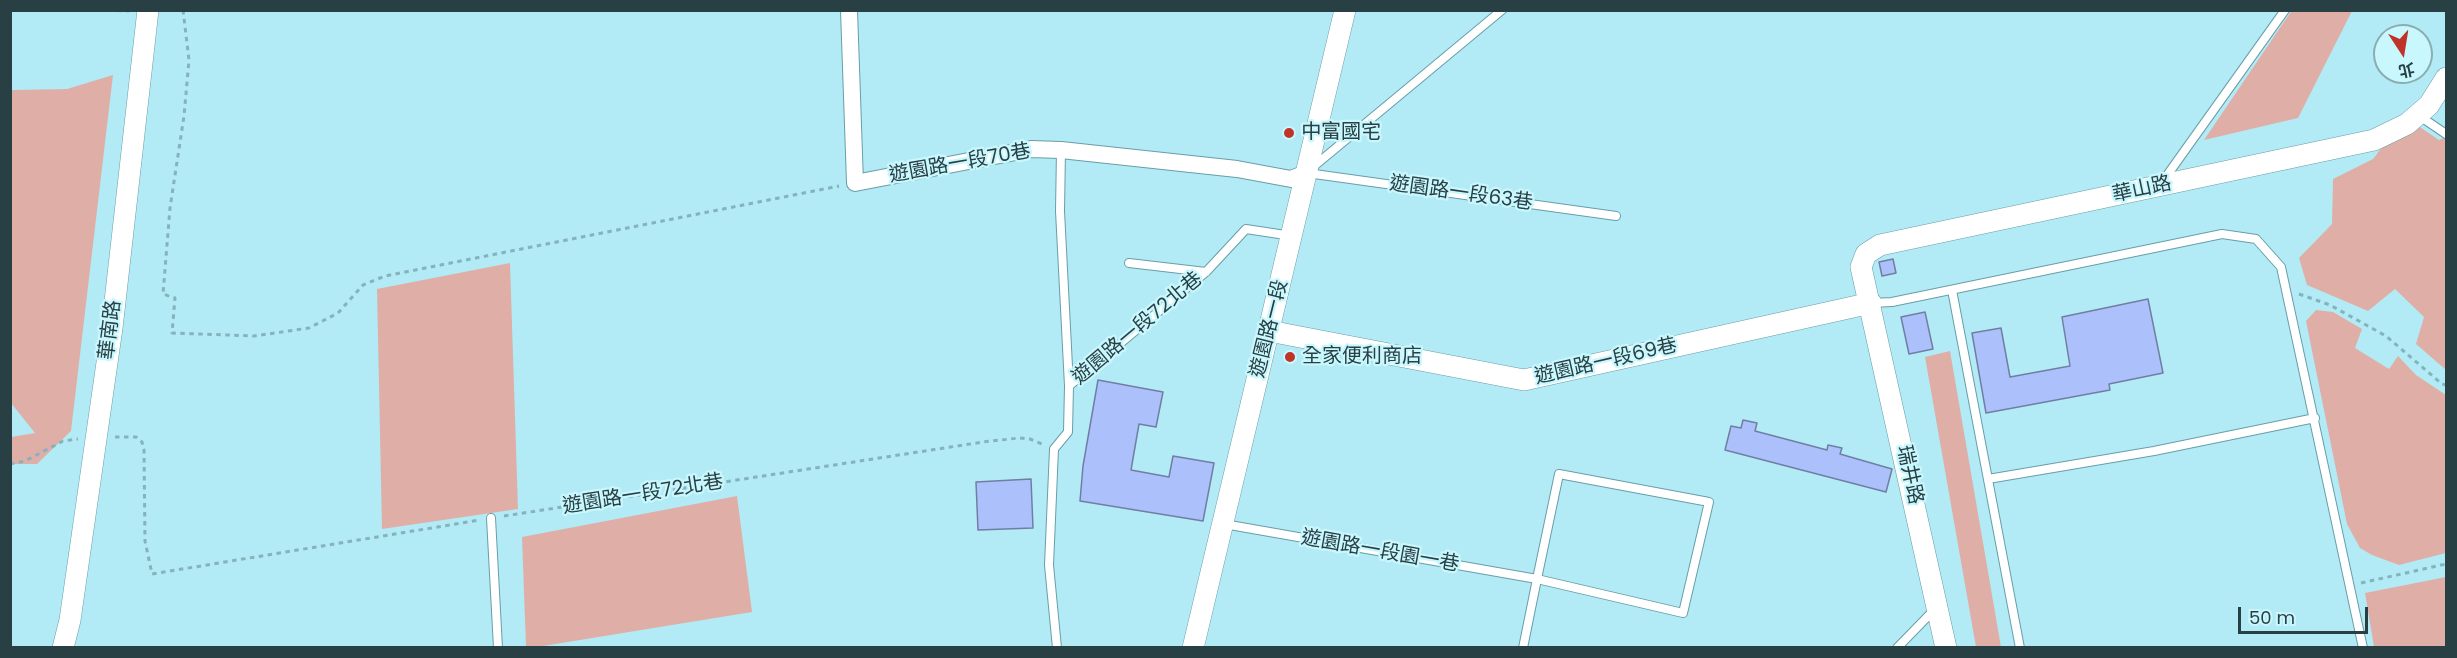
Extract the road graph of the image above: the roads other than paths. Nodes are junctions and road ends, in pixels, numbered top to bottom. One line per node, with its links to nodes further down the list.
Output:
1 (148, 10): 26 (street, 華南路)
2 (849, 10): 9 (street, 遊園路一段70巷)
3 (1345, 10): 10 (street, 遊園路一段)
4 (1502, 10): 10 (lane)
5 (2285, 10): 11 (lane)
6 (2446, 78): 7 (street, 華山路)
7 (2418, 115): 8 (lane); 11 (street, 華山路)
8 (2446, 134)
9 (1061, 150): 10 (street, 遊園路一段70巷); 19 (lane)
10 (1306, 172): 12 (lane, 遊園路一段63巷); 13 (street, 遊園路一段)
11 (2160, 186): 17 (street, 華山路)
12 (1616, 216)
13 (1292, 236): 15 (lane, 遊園路一段72北巷); 18 (street, 遊園路一段)
14 (1129, 262): 15 (lane)
15 (1206, 272): 19 (lane, 遊園路一段72北巷)
16 (1952, 290): 17 (lane); 20 (lane); 21 (lane)
17 (1871, 303): 18 (street, 遊園路一段69巷); 25 (street, 瑞井路)
18 (1269, 331): 23 (street, 遊園路一段)
19 (1069, 386): 28 (lane, 遊園路一段72北巷)
20 (2315, 418): 21 (lane); 34 (lane)
21 (1988, 478): 33 (lane)
22 (491, 518): 27 (lane)
23 (1223, 524): 24 (lane, 遊園路一段園一巷); 29 (street, 遊園路一段)
24 (1537, 579): 24 (lane, 遊園路一段園一巷); 30 (lane)
25 (1938, 607): 31 (lane); 32 (street, 瑞井路)
26 (63, 648)
27 (498, 648)
28 (1057, 648)
29 (1193, 648)
30 (1523, 648)
31 (1897, 648)
32 (1946, 648)
33 (2020, 648)
34 (2363, 648)

